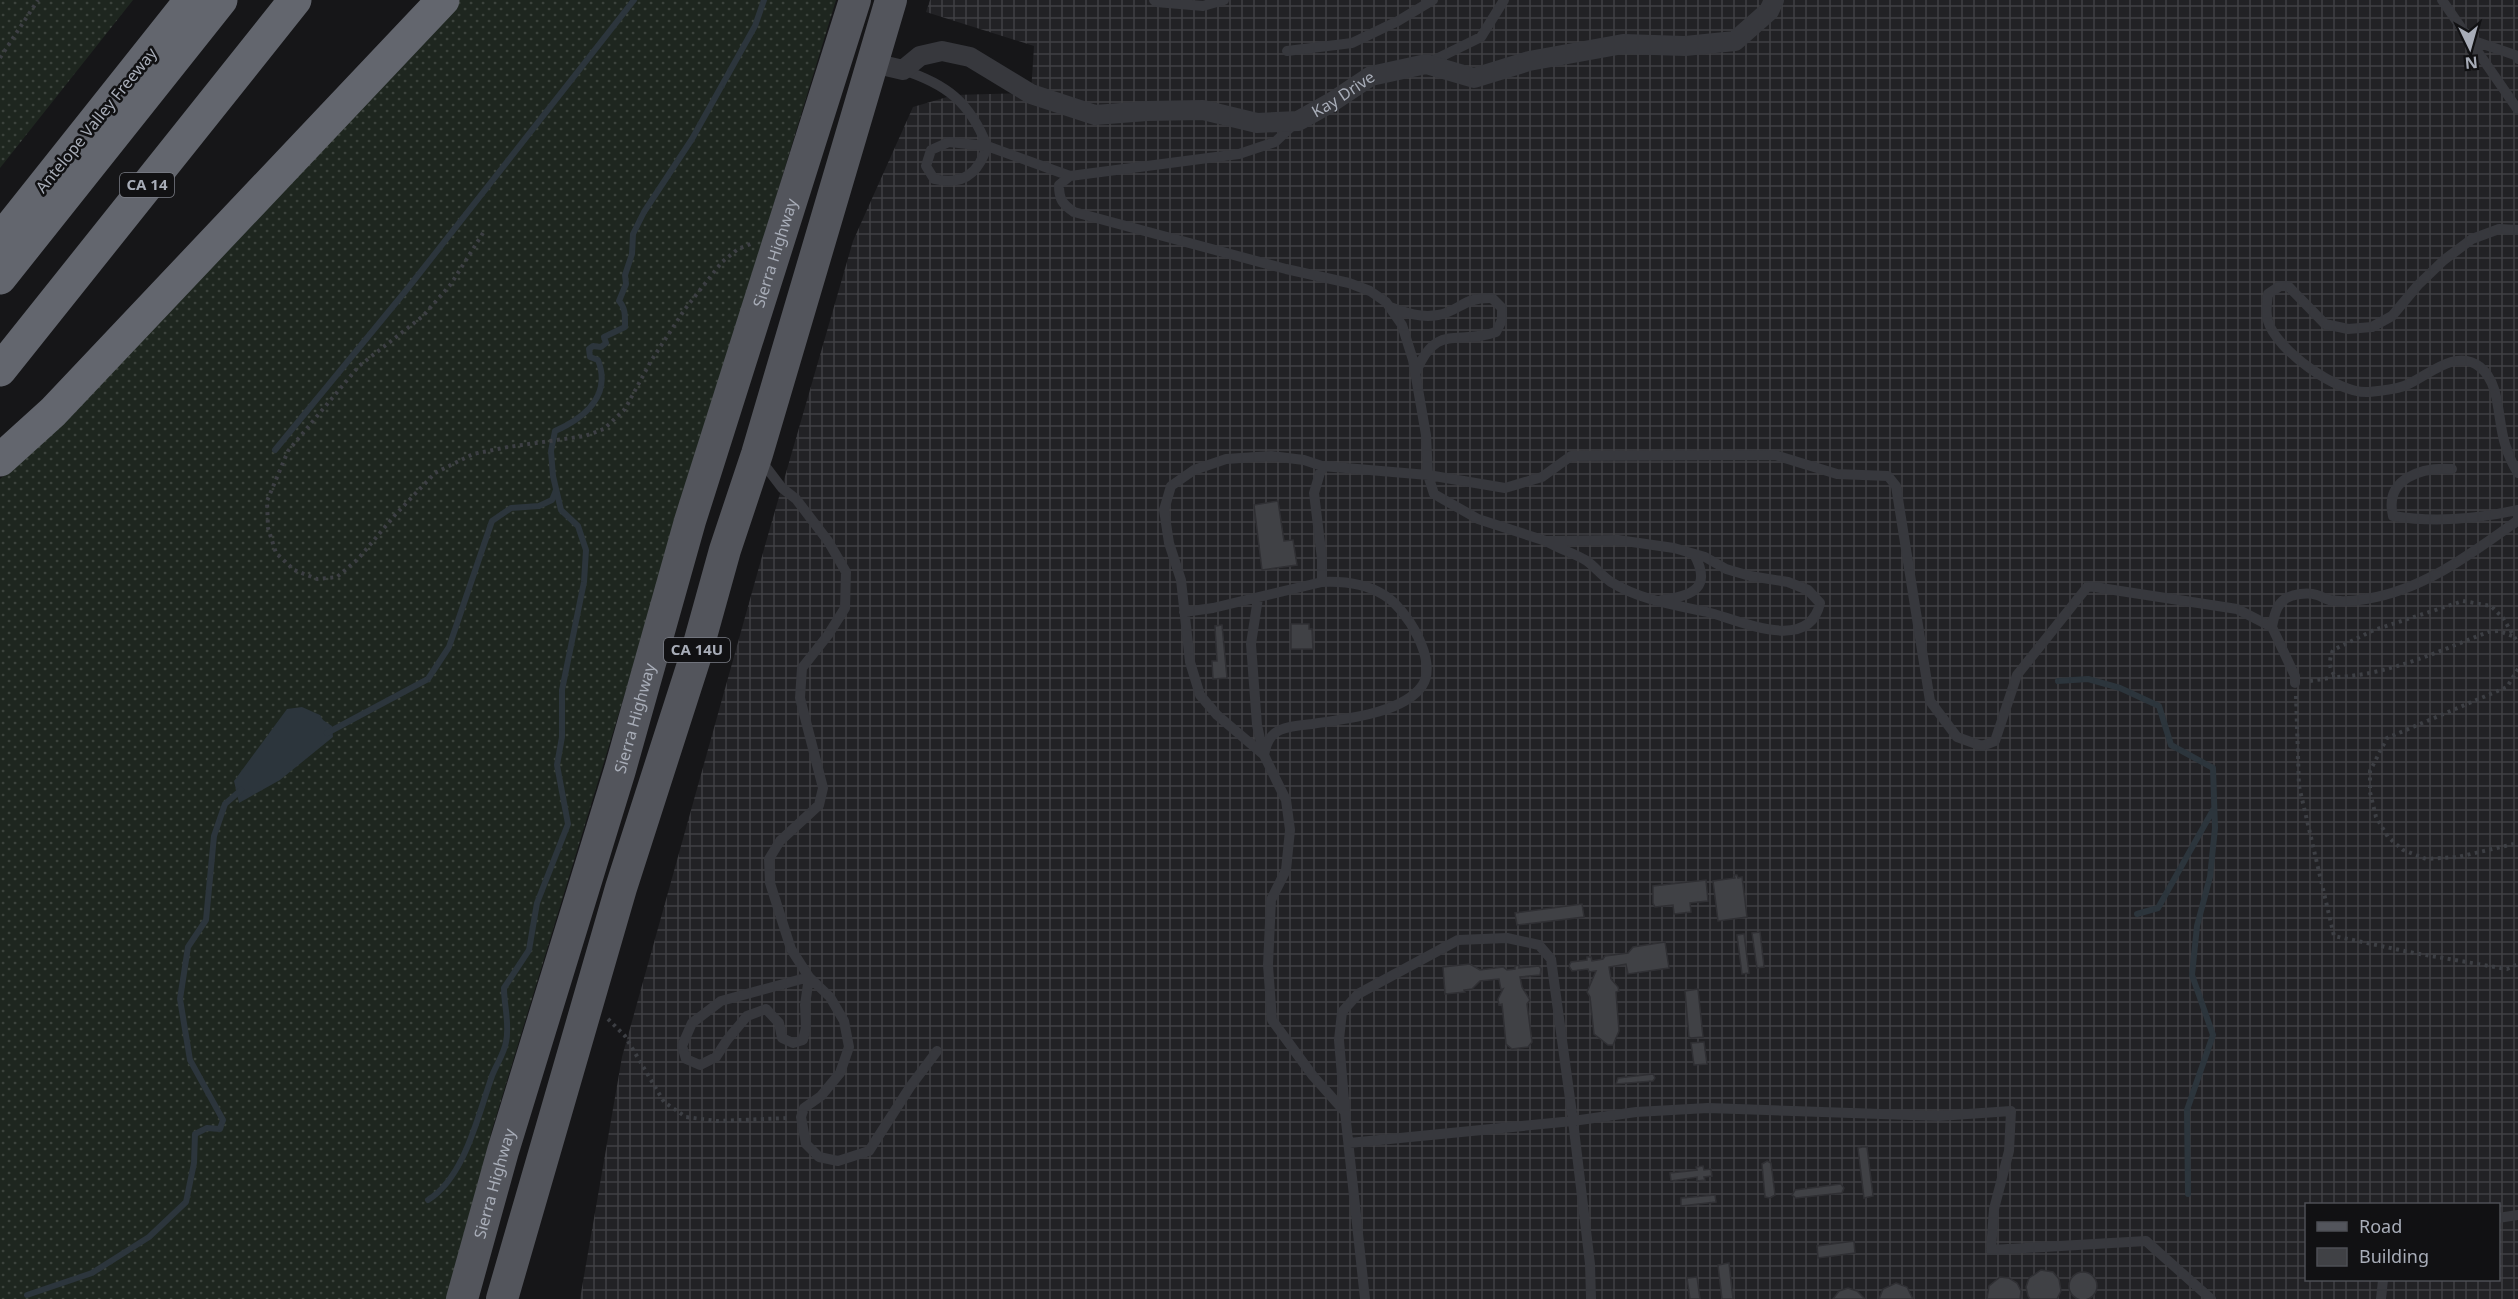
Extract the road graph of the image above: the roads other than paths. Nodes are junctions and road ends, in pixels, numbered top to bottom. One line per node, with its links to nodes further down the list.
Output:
1 (191, 0): 24 (highway, Antelope Valley Freeway)
2 (221, 0): 25 (highway)
3 (266, 0): 27 (highway)
4 (295, 0): 28 (highway, CA 14)
5 (443, 0): 32 (highway)
6 (855, 0): 30 (main road, Sierra Highway / CA 14U)
7 (891, 0): 18 (main road, CA 14U)
8 (1154, 0): 9 (lane)
9 (1224, 0)
10 (1433, 0): 15 (lane)
11 (1504, 0): 17 (lane)
12 (1774, 0): 17 (street, Kay Drive)
13 (2442, 0): 14 (lane)
14 (2471, 40): 16 (lane); 19 (lane)
15 (1287, 51)
16 (2518, 59)
17 (1426, 64): 20 (street, Kay Drive)
18 (888, 67): 20 (street, Kay Drive); 21 (lane); 31 (main road, CA 14U)
19 (2518, 110)
20 (1298, 121): 22 (lane)
21 (987, 146): 21 (lane); 22 (lane)
22 (1070, 176): 26 (lane)
23 (2518, 230): 35 (lane)
24 (0, 240)
25 (0, 278)
26 (1390, 307): 29 (lane); 29 (lane)
27 (0, 334)
28 (0, 370)
29 (1416, 372): 36 (lane)
30 (716, 439): 31 (main road); 56 (main road, Sierra Highway / CA 14U)
31 (757, 454): 48 (lane); 57 (main road, CA 14U)
32 (0, 460)
33 (1322, 466): 36 (lane); 41 (lane); 44 (lane)
34 (2452, 469): 37 (lane)
35 (2518, 473)
36 (1428, 475): 39 (lane); 45 (lane)
37 (2518, 510)
38 (2518, 518): 45 (lane)
39 (1546, 541): 40 (lane); 43 (lane)
40 (1694, 554): 43 (lane); 43 (lane)
41 (1322, 582): 42 (lane); 47 (lane)
42 (1258, 598): 44 (lane); 47 (lane)
43 (1655, 600)
44 (1184, 612): 47 (lane)
45 (2272, 627): 46 (lane)
46 (2295, 683)
47 (1264, 755): 50 (lane)
48 (809, 977): 48 (lane); 49 (lane)
49 (937, 1051)
50 (1345, 1112): 51 (lane); 52 (lane)
51 (1574, 1121): 52 (lane); 59 (lane); 60 (lane)
52 (1348, 1143): 58 (lane)
53 (2518, 1215): 54 (lane)
54 (2500, 1218)
55 (2383, 1281): 61 (lane)
56 (462, 1299)
57 (501, 1299)
58 (1365, 1299)
59 (1591, 1299)
60 (2211, 1299)
61 (2381, 1299)

